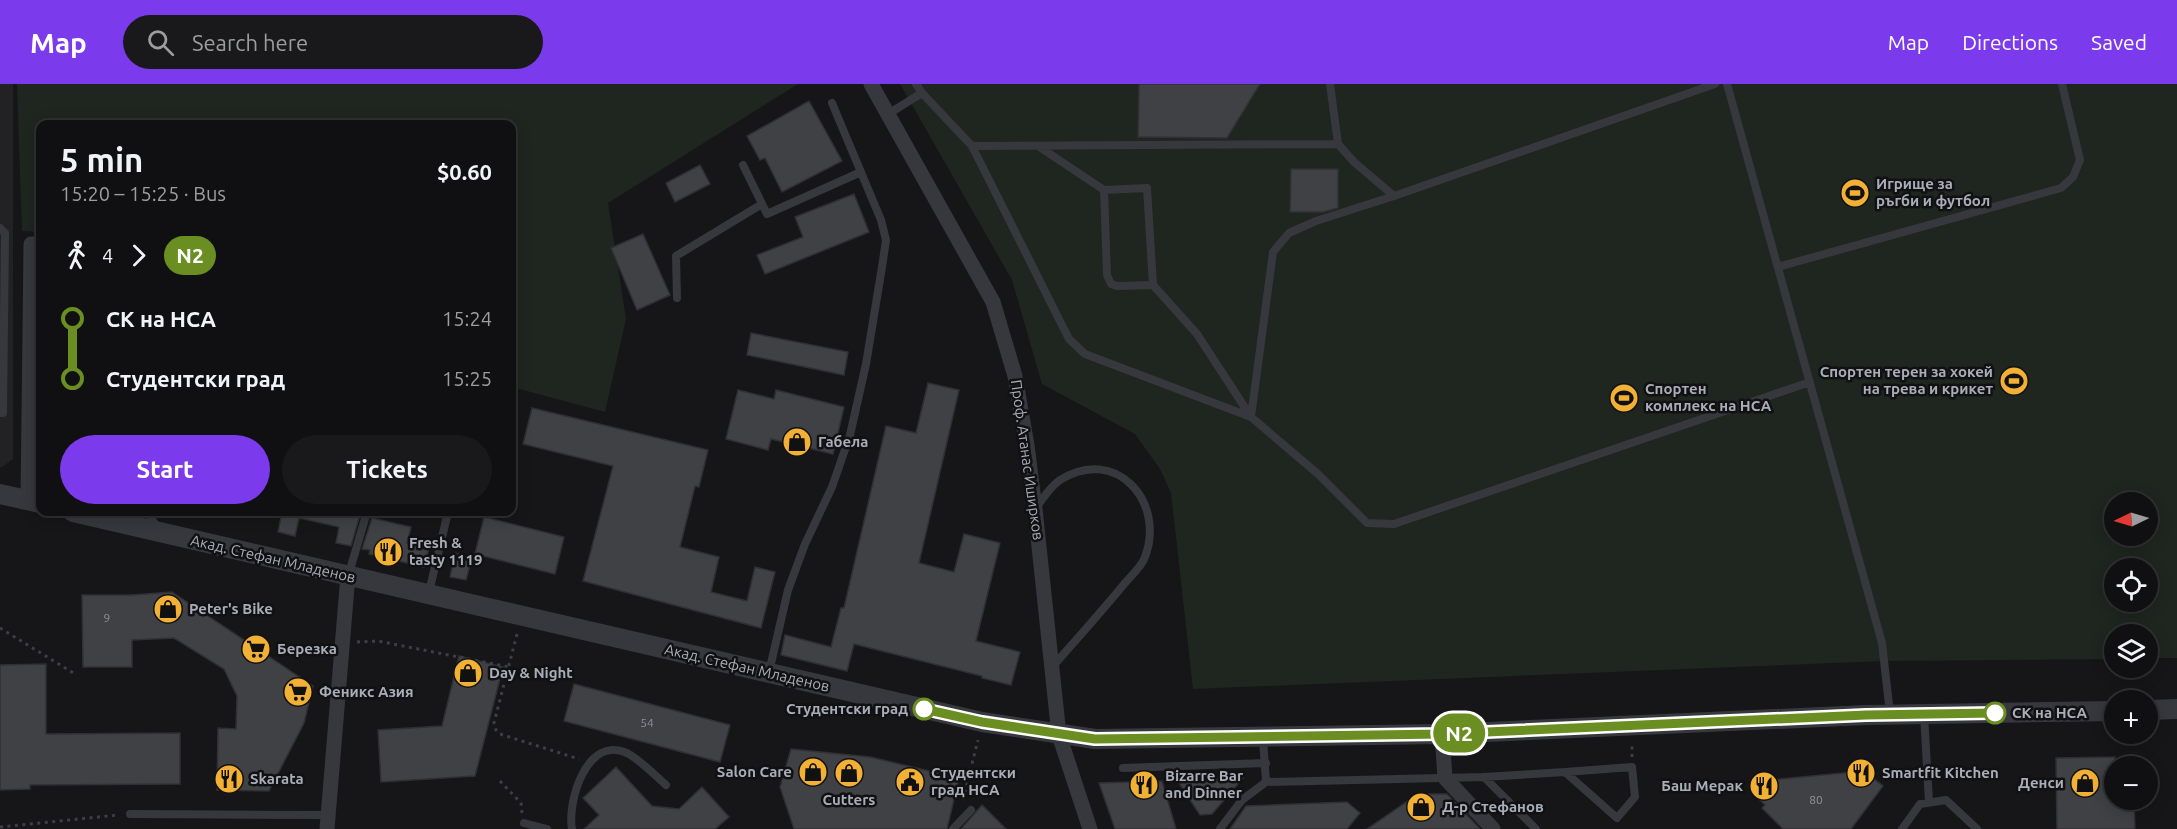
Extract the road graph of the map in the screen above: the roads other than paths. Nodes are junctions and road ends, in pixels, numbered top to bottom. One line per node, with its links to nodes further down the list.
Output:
1 (871, 84): 9 (street, Проф. Атанас Иширков)
2 (916, 84): 7 (lane)
3 (1330, 84): 10 (lane)
4 (1715, 84): 16 (lane)
5 (1727, 84): 20 (lane)
6 (2062, 84): 20 (lane)
7 (922, 93): 9 (lane); 11 (lane)
8 (832, 103): 14 (lane)
9 (888, 114): 28 (street, Проф. Атанас Иширков)
10 (1338, 144): 12 (lane); 16 (lane)
11 (972, 146): 12 (lane); 25 (lane)
12 (1038, 146): 15 (lane)
13 (743, 165): 17 (lane)
14 (861, 172): 17 (lane); 37 (lane)
15 (1104, 190): 21 (lane); 21 (lane)
16 (1394, 196): 25 (lane)
17 (762, 204): 22 (lane)
18 (0, 228): 24 (lane)
19 (36, 244): 27 (street)
20 (1778, 267): 23 (lane)
21 (1153, 285): 25 (lane)
22 (677, 298)
23 (1810, 382): 25 (lane); 42 (lane)
24 (0, 413)
25 (1251, 417)
26 (0, 494): 27 (street)
27 (34, 502)
28 (1035, 509): 36 (street, Проф. Атанас Иширков); 36 (lane)
29 (90, 516): 33 (street, Акад. Стефан Младенов)
30 (150, 516): 33 (lane)
31 (366, 516): 34 (lane)
32 (447, 516): 35 (lane)
33 (161, 533): 34 (street, Акад. Стефан Младенов)
34 (348, 575): 35 (street, Акад. Стефан Младенов); 56 (street)
35 (429, 594): 37 (street, Акад. Стефан Младенов)
36 (1053, 667): 44 (street, Проф. Атанас Иширков)
37 (768, 673): 44 (street, Акад. Стефан Младенов)
38 (2177, 709): 39 (street)
39 (2158, 710)
40 (2104, 711): 41 (street, Акад. Стефан Младенов)
41 (1924, 714): 42 (street, Акад. Стефан Младенов); 53 (lane)
42 (1890, 715): 43 (street, Акад. Стефан Младенов)
43 (1442, 734): 45 (street, Акад. Стефан Младенов); 50 (street)
44 (1059, 735): 45 (street, Акад. Стефан Младенов); 61 (street, Проф. Атанас Иширков)
45 (1263, 737): 46 (lane)
46 (1266, 763): 47 (lane); 51 (lane)
47 (1123, 768)
48 (1565, 772): 48 (lane); 49 (lane)
49 (1484, 777): 50 (lane); 64 (lane)
50 (1445, 778): 51 (lane); 63 (street)
51 (1266, 782): 62 (lane)
52 (666, 785): 59 (lane)
53 (1929, 802): 65 (lane); 66 (lane)
54 (971, 810): 60 (lane)
55 (130, 814): 56 (lane)
56 (328, 822)
57 (524, 823): 58 (lane)
58 (547, 829)
59 (572, 829)
60 (953, 829)
61 (1090, 829)
62 (1220, 829)
63 (1493, 829)
64 (1536, 829)
65 (1902, 829)
66 (1977, 829)

